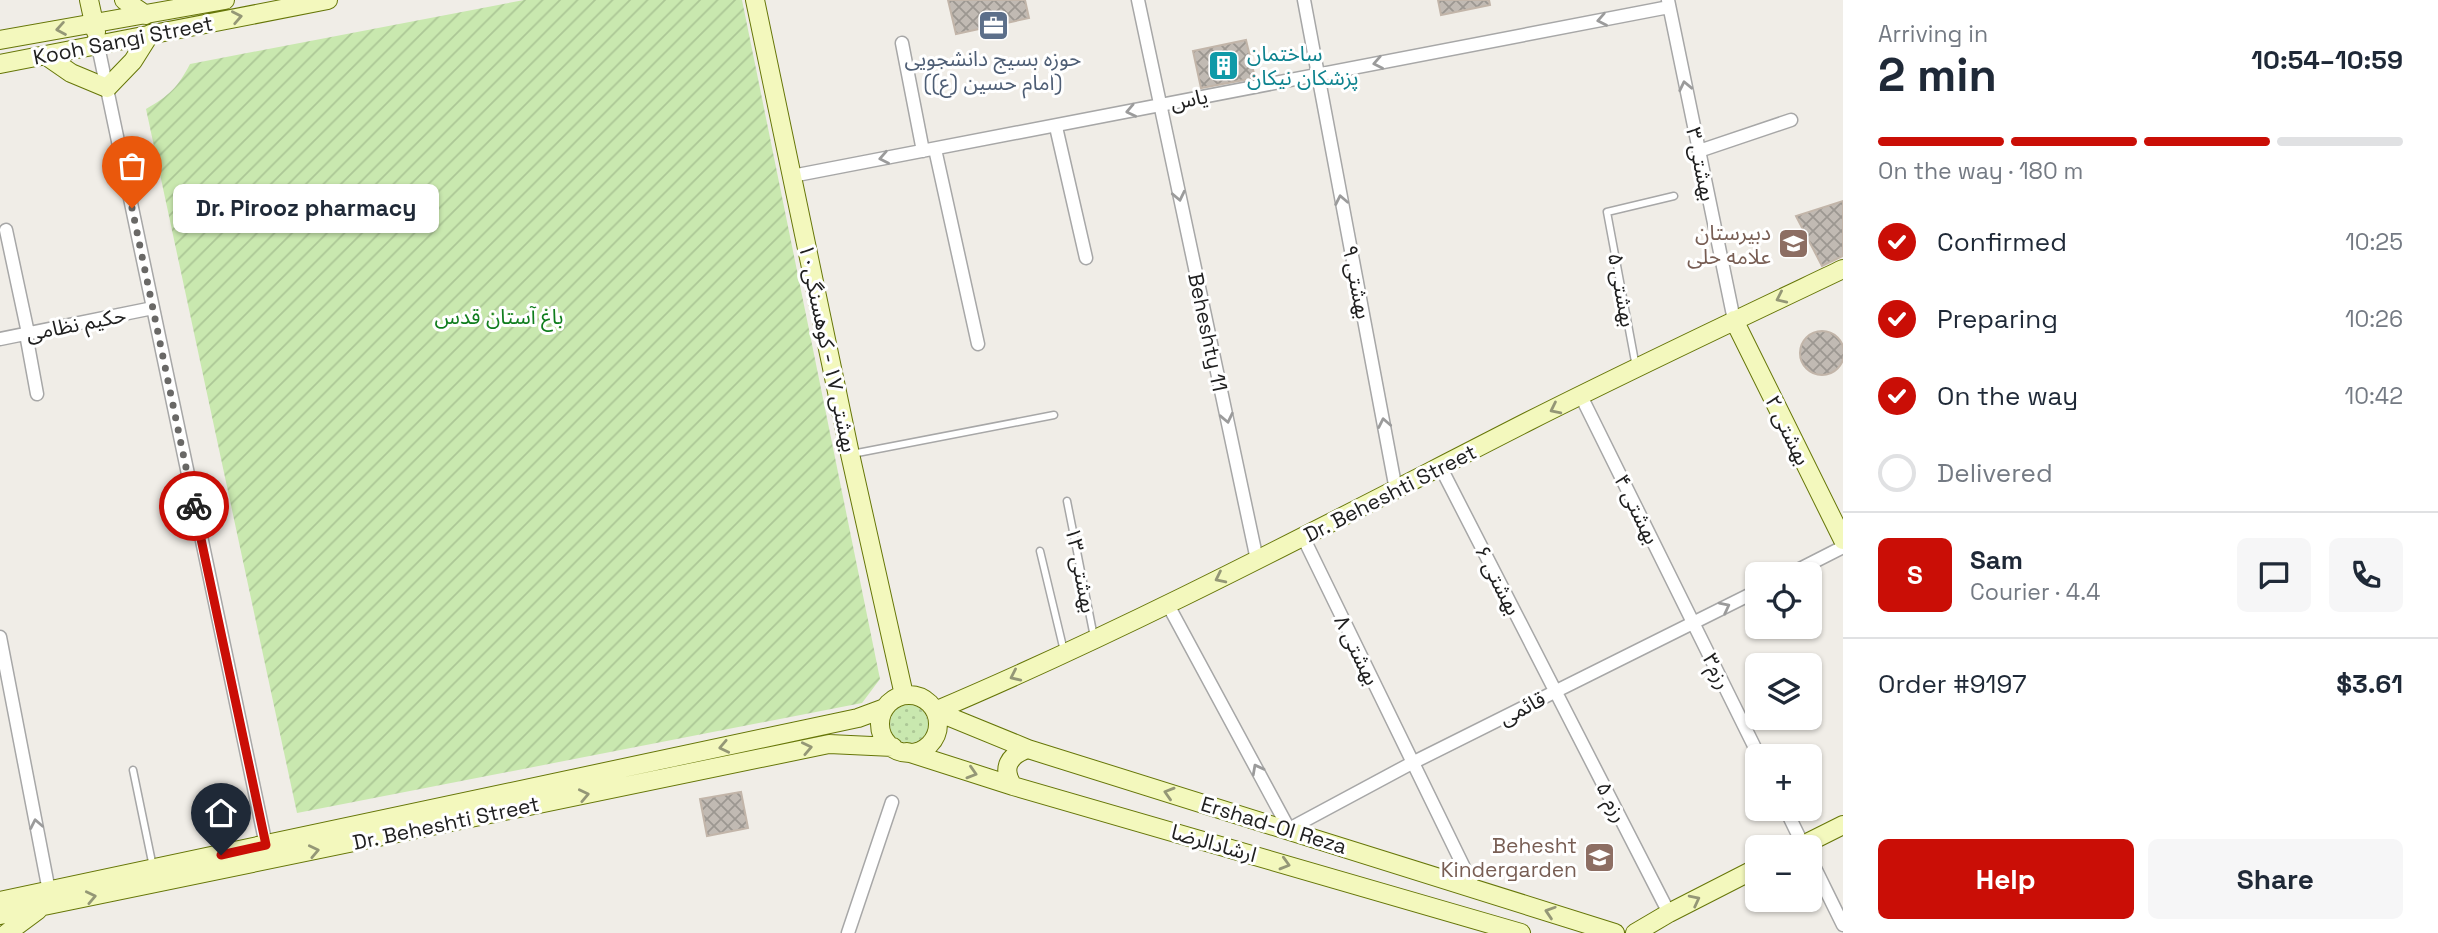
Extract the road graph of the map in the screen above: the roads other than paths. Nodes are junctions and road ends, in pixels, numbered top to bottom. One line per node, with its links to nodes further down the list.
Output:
1 (89, 0): 10 (street)
2 (124, 0): 9 (street)
3 (225, 0): 9 (street, Kooh Sangi Street)
4 (328, 0): 11 (street, Kooh Sangi Street, one-way to 4)
5 (755, 0): 24 (street, بهشتی ۱۷ - کوهسنگی۱۰)
6 (1138, 0): 19 (street, Beheshty 11)
7 (1304, 0): 17 (street, بهشتی ۹)
8 (1668, 3): 17 (street, یاس, one-way to 17); 23 (street, بهشتی ۳, one-way to 8)
9 (146, 15): 10 (street, Kooh Sangi Street)
10 (94, 23): 12 (street, Kooh Sangi Street, one-way to 12); 14 (street)
11 (150, 34): 14 (street, Kooh Sangi Street); 18 (street)
12 (0, 40)
13 (902, 43): 22 (street)
14 (99, 46): 15 (street, Kooh Sangi Street); 18 (street)
15 (45, 55): 16 (street, Kooh Sangi Street); 18 (street)
16 (0, 64)
17 (1318, 74): 19 (street, یاس); 40 (street, بهشتی ۹, one-way to 17)
18 (107, 88): 29 (street)
19 (1160, 105): 21 (street, یاس, one-way to 21); 46 (street, Beheshty 11, one-way to 46)
20 (1791, 121): 23 (street)
21 (1056, 127): 22 (street, یاس); 27 (street)
22 (929, 150): 24 (street, یاس, one-way to 24); 33 (street)
23 (1699, 151): 30 (street, بهشتی ۳)
24 (792, 176): 38 (street, بهشتی ۱۷ - کوهسنگی۱۰)
25 (1674, 196): 34 (lane, بهشتی ۵)
26 (6, 230): 31 (street)
27 (1086, 258)
28 (1843, 270): 30 (street, Dr. Beheshti Street, one-way to 30)
29 (153, 309): 31 (street, حکیم نظامی); 68 (street)
30 (1734, 320): 34 (street, Dr. Beheshti Street); 43 (street, بهشتی ۲)
31 (27, 334): 32 (street, حکیم نظامی); 35 (street)
32 (0, 339)
33 (978, 344)
34 (1636, 369): 36 (street, Dr. Beheshti Street)
35 (37, 394)
36 (1581, 396): 39 (street, Dr. Beheshti Street, one-way to 39); 50 (street, بهشتی ۴)
37 (1055, 415): 38 (lane)
38 (850, 454): 55 (street, بهشتی ۱۷ - کوهسنگی۱۰)
39 (1441, 468): 40 (street, Dr. Beheshti Street); 54 (street, بهشتی ۶)
40 (1396, 491): 42 (street, Dr. Beheshti Street)
41 (1067, 501): 52 (lane, بهشتی ۱۳)
42 (1303, 537): 46 (street, Dr. Beheshti Street); 61 (street, بهشتی ۸)
43 (1843, 540)
44 (1843, 547): 47 (street)
45 (1040, 551): 53 (lane)
46 (1257, 560): 49 (street, Dr. Beheshti Street, one-way to 49)
47 (1814, 562)
48 (1745, 597): 50 (street, قائمی, one-way to 48)
49 (1167, 603): 52 (street, Dr. Beheshti Street); 66 (street, one-way to 49)
50 (1693, 623): 54 (street, قائمی); 58 (street, رزم۳)
51 (0, 637): 73 (street, one-way to 51)
52 (1095, 639): 53 (street, Dr. Beheshti Street)
53 (1065, 653): 57 (street, Dr. Beheshti Street, one-way to 57)
54 (1555, 691): 61 (street, قائمی); 75 (street, رزم ۵)
55 (904, 695): 56 (street); 57 (street)
56 (885, 708): 60 (street); 68 (street, Dr. Beheshti Street, one-way to 68)
57 (935, 711): 59 (street, Ershad-Ol Reza); 60 (street)
58 (1753, 744)
59 (1028, 749): 63 (street); 66 (street, Ershad-Ol Reza, one-way to 59)
60 (900, 750): 63 (street, ارشادالرضا, one-way to 63); 68 (street, Dr. Beheshti Street, one-way to 60)
61 (1412, 763): 66 (street, قائمی); 72 (street, بهشتی ۸)
62 (133, 770): 69 (lane)
63 (1013, 786): 80 (street, ارشادالرضا, one-way to 80)
64 (892, 802): 79 (street)
65 (1843, 825): 67 (street)
66 (1289, 830): 72 (street, Ershad-Ol Reza)
67 (1822, 838)
68 (267, 852): 69 (street, Dr. Beheshti Street); 73 (street, Dr. Beheshti Street, one-way to 68)
69 (153, 869): 73 (street, Dr. Beheshti Street)
70 (1745, 874): 75 (street, one-way to 70)
71 (1822, 884): 77 (street)
72 (1474, 888): 81 (street, Ershad-Ol Reza, one-way to 72)
73 (47, 899): 74 (street, Dr. Beheshti Street); 76 (street, Dr. Beheshti Street); 78 (street)
74 (0, 901)
75 (1669, 912): 82 (street)
76 (0, 915)
77 (1843, 925)
78 (7, 933)
79 (848, 933)
80 (1521, 933)
81 (1615, 933)
82 (1635, 933)

